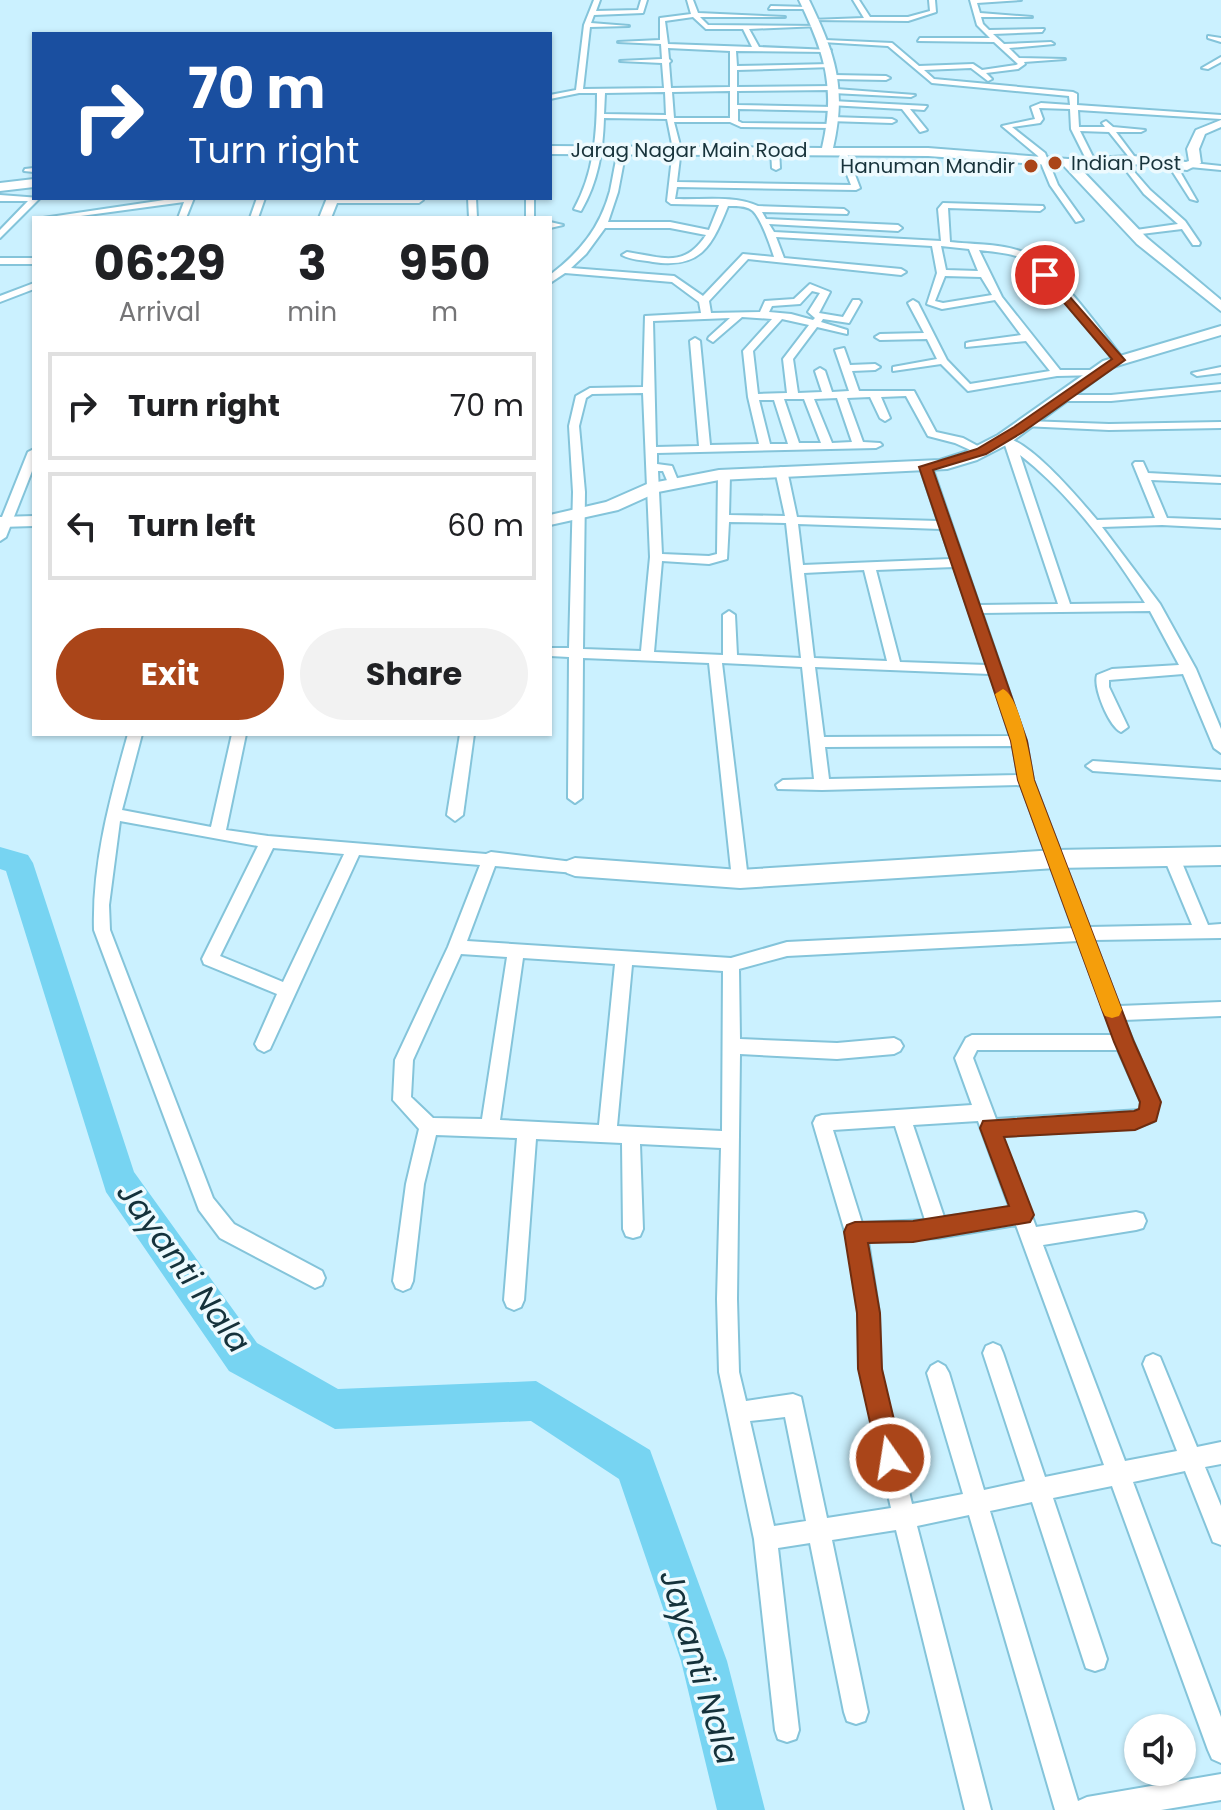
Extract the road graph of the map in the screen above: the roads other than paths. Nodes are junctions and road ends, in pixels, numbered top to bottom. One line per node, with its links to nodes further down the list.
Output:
1 (597, 0): 9 (street)
2 (644, 0): 10 (street)
3 (690, 0): 13 (street)
4 (856, 0): 16 (street)
5 (932, 0): 17 (street)
6 (1018, 0): 7 (street)
7 (973, 1): 14 (street)
8 (722, 7): 11 (street)
9 (591, 13): 10 (street); 18 (street)
10 (628, 13): 19 (street)
11 (781, 13): 12 (street); 13 (street); 20 (street)
12 (811, 14): 16 (street); 20 (street); 30 (street)
13 (695, 15): 21 (street); 28 (street)
14 (977, 15): 15 (street); 23 (street)
15 (1029, 17)
16 (868, 19): 17 (street)
17 (908, 19): 25 (street)
18 (587, 25): 19 (street); 49 (street)
19 (626, 26): 28 (street)
20 (787, 26): 21 (street); 34 (street)
21 (745, 27): 32 (street)
22 (1042, 30): 23 (street)
23 (988, 32): 26 (street)
24 (1210, 37): 27 (street)
25 (920, 40): 26 (street); 35 (street)
26 (996, 40): 31 (street)
27 (1221, 40)
28 (665, 44): 33 (street); 40 (street)
29 (1051, 44): 31 (street)
30 (826, 46): 34 (street); 42 (street); 53 (street)
31 (1003, 46): 38 (street)
32 (756, 48): 33 (street); 34 (street)
33 (733, 49): 41 (street)
34 (795, 49)
35 (924, 49)
36 (1062, 59): 38 (street)
37 (1221, 59): 43 (street)
38 (1018, 60): 44 (street)
39 (623, 61): 40 (street)
40 (668, 61): 48 (street)
41 (735, 68): 47 (street); 53 (street)
42 (916, 68): 44 (street); 46 (street)
43 (1206, 68)
44 (981, 72): 46 (street)
45 (886, 78): 53 (street)
46 (995, 86): 56 (street)
47 (734, 88): 48 (street); 53 (street); 54 (street)
48 (669, 90): 50 (street); 60 (street)
49 (579, 91): 50 (street); 52 (street)
50 (601, 91): 59 (street)
51 (911, 95): 53 (street)
52 (552, 97)
53 (833, 97): 54 (street); 55 (street); 61 (street); 63 (street); 73 (street)
54 (735, 107): 61 (street)
55 (904, 107): 57 (street); 66 (street)
56 (1074, 107): 58 (street); 64 (street); 76 (street)
57 (924, 108)
58 (1101, 109): 62 (street); 65 (street)
59 (600, 116): 60 (street); 70 (street)
60 (671, 118): 61 (street); 68 (street)
61 (734, 120)
62 (1221, 120): 80 (street)
63 (892, 121)
64 (1075, 129): 65 (street); 78 (street)
65 (1108, 129): 67 (street); 75 (street)
66 (923, 130)
67 (1141, 130)
68 (677, 149): 71 (street, Jarag Nagar Main Road); 72 (street, Jarag Nagar Main Road); 84 (street)
69 (552, 150): 70 (street, Jarag Nagar Main Road)
70 (598, 150): 71 (street, Jarag Nagar Main Road); 99 (street)
71 (622, 150): 108 (street)
72 (775, 150): 73 (street, Jarag Nagar Main Road); 81 (street)
73 (827, 150): 74 (street, Jarag Nagar Main Road)
74 (842, 151): 76 (street, Jarag Nagar Main Road); 85 (street)
75 (1128, 160): 78 (street, Jarag Nagar Main Road); 79 (street, Jarag Nagar Main Road); 109 (street)
76 (1044, 162): 77 (street, Jarag Nagar Main Road); 105 (street)
77 (1068, 163): 78 (street, Jarag Nagar Main Road); 112 (street)
78 (1092, 163)
79 (1171, 163): 80 (street, Jarag Nagar Main Road); 90 (street)
80 (1193, 165): 82 (street)
81 (776, 168)
82 (1221, 168)
83 (32, 175): 86 (street)
84 (671, 184): 85 (street); 94 (street)
85 (715, 184): 94 (street)
86 (0, 187)
87 (959, 190): 96 (street)
88 (0, 198): 89 (street)
89 (32, 199)
90 (1194, 199)
91 (34, 200): 107 (street)
92 (182, 200): 98 (street)
93 (354, 200): 95 (street)
94 (720, 201): 100 (street); 111 (street)
95 (419, 203)
96 (961, 204): 97 (street); 116 (street)
97 (1040, 208)
98 (117, 209): 102 (street); 103 (street)
99 (578, 209)
100 (756, 209): 101 (street); 106 (street)
101 (844, 212)
102 (63, 216)
103 (112, 216)
104 (32, 220): 107 (street)
105 (1079, 220)
106 (762, 221): 110 (street); 113 (street)
107 (13, 222): 114 (street)
108 (603, 225): 111 (street); 122 (street)
109 (1184, 226): 112 (street); 115 (street)
110 (898, 228)
111 (712, 233): 118 (street)
112 (1136, 233): 132 (street)
113 (771, 234): 116 (street); 119 (street)
114 (0, 235)
115 (1196, 243)
116 (941, 244): 117 (street); 124 (street)
117 (973, 247): 125 (street); 147 (street)
118 (627, 255)
119 (780, 260): 123 (street); 133 (street)
120 (0, 261): 121 (street)
121 (32, 261)
122 (564, 270): 126 (street); 133 (street)
123 (901, 272)
124 (942, 273): 125 (street); 128 (street)
125 (981, 274): 128 (street)
126 (552, 279)
127 (32, 287): 129 (street)
128 (996, 297): 142 (street)
129 (0, 299)
130 (856, 302): 137 (street)
131 (913, 303): 140 (street)
132 (1221, 307)
133 (706, 310): 135 (street); 158 (street)
134 (764, 311): 135 (street); 136 (street); 137 (street)
135 (739, 315): 143 (street)
136 (780, 316): 137 (street); 165 (street)
137 (818, 320): 139 (street); 163 (street)
138 (1221, 330): 147 (street)
139 (844, 332)
140 (927, 336): 141 (street); 148 (street)
141 (880, 337)
142 (1030, 337): 145 (street); 154 (street)
143 (713, 339)
144 (695, 341): 177 (street)
145 (970, 345)
146 (840, 350): 150 (street)
147 (1119, 360): 155 (street)
148 (943, 361): 151 (street); 154 (street)
149 (875, 367): 150 (street)
150 (846, 368): 162 (street)
151 (897, 369)
152 (1221, 370): 156 (street)
153 (820, 371): 160 (street)
154 (1057, 373): 155 (street)
155 (1095, 373): 167 (street)
156 (1197, 373)
157 (1221, 387): 167 (street)
158 (648, 390): 178 (street); 188 (street)
159 (874, 394): 162 (street); 168 (street); 179 (street)
160 (828, 395): 161 (street); 164 (street)
161 (841, 395): 162 (street); 172 (street)
162 (855, 395)
163 (793, 396): 164 (street); 166 (street)
164 (808, 396): 174 (street)
165 (753, 397): 166 (street); 176 (street)
166 (778, 397): 175 (street)
167 (1062, 398): 169 (street)
168 (885, 418)
169 (1027, 424): 170 (street); 171 (street)
170 (1221, 425)
171 (1007, 441): 179 (street); 194 (street); 202 (street)
172 (859, 445): 173 (street); 174 (street)
173 (876, 445)
174 (828, 446): 175 (street)
175 (795, 447): 176 (street)
176 (765, 448): 177 (street)
177 (705, 449): 178 (street)
178 (652, 450): 181 (street)
179 (981, 451): 182 (street)
180 (32, 457): 197 (street)
181 (652, 467): 186 (street); 187 (street)
182 (926, 467): 183 (street); 196 (street)
183 (781, 470): 184 (street); 191 (street)
184 (724, 475): 186 (street); 189 (street)
185 (1221, 480): 193 (street)
186 (673, 483): 187 (street)
187 (653, 488): 188 (street); 198 (street)
188 (579, 514): 190 (street); 207 (street)
189 (724, 518): 191 (street); 198 (street)
190 (552, 520)
191 (792, 520): 196 (street); 201 (street)
192 (32, 521): 197 (street)
193 (1162, 521): 194 (street); 195 (street)
194 (1094, 524): 203 (street)
195 (1221, 524)
196 (943, 525): 199 (street)
197 (2, 527)
198 (656, 557): 208 (street)
199 (957, 563): 200 (street); 204 (street)
200 (869, 567): 201 (street); 211 (street)
201 (799, 569): 210 (street)
202 (1065, 607): 203 (street); 204 (street)
203 (1155, 607): 212 (street)
204 (973, 609): 213 (street)
205 (729, 615): 209 (street)
206 (552, 652): 207 (street)
207 (576, 653): 208 (street); 226 (street)
208 (647, 656): 209 (street)
209 (723, 660): 210 (street); 237 (street)
210 (809, 664): 211 (street); 219 (street)
211 (895, 667): 213 (street)
212 (1189, 669): 214 (street); 220 (street)
213 (994, 670): 218 (street)
214 (1121, 727)
215 (134, 736): 227 (street)
216 (239, 736): 229 (street)
217 (467, 736): 228 (street)
218 (1019, 741): 219 (street); 223 (street)
219 (817, 742): 225 (street)
220 (1220, 742)
221 (1093, 766): 222 (street)
222 (1221, 775)
223 (1026, 780): 225 (street); 235 (street)
224 (783, 785): 225 (street)
225 (822, 785)
226 (575, 798)
227 (113, 814): 229 (street); 265 (street)
228 (455, 815)
229 (217, 834): 230 (street)
230 (268, 842): 231 (street); 244 (street)
231 (354, 849): 233 (street); 244 (street)
232 (1221, 856): 234 (street)
233 (491, 858): 236 (street); 240 (street)
234 (1172, 858): 235 (street); 238 (street)
235 (1056, 859): 237 (street); 239 (street)
236 (575, 867): 237 (street)
237 (740, 879)
238 (1212, 932): 239 (street)
239 (1084, 934): 243 (street); 246 (street)
240 (456, 947): 241 (street); 253 (street)
241 (516, 951): 242 (street); 254 (street)
242 (624, 958): 243 (street); 256 (street)
243 (731, 965): 249 (street)
244 (287, 991): 248 (street)
245 (1221, 1009): 246 (street)
246 (1113, 1013): 247 (street)
247 (1124, 1042): 252 (street); 252 (street)
248 (264, 1044)
249 (731, 1046): 250 (street); 258 (street)
250 (894, 1046)
251 (902, 1118): 252 (street); 262 (street); 263 (street)
252 (987, 1120): 259 (street)
253 (429, 1126): 254 (street); 266 (street)
254 (490, 1128): 255 (street)
255 (527, 1130): 256 (street); 267 (street)
256 (607, 1133): 257 (street)
257 (631, 1135): 258 (street); 261 (street)
258 (731, 1140): 271 (street)
259 (1023, 1215): 262 (street); 264 (street)
260 (1136, 1221): 264 (street)
261 (633, 1229)
262 (938, 1229): 263 (street)
263 (855, 1232): 277 (street)
264 (1031, 1237): 274 (street)
265 (315, 1278)
266 (403, 1281)
267 (514, 1300)
268 (993, 1353): 275 (street)
269 (1153, 1364): 273 (street)
270 (938, 1373): 276 (street)
271 (740, 1412): 278 (street); 280 (street)
272 (1221, 1453): 273 (street)
273 (1189, 1460): 274 (street); 279 (street)
274 (1120, 1474): 275 (street); 284 (street)
275 (1039, 1490): 276 (street); 281 (street)
276 (976, 1502): 277 (street); 287 (street)
277 (904, 1517): 278 (street); 286 (street)
278 (819, 1530): 280 (street); 282 (street)
279 (1221, 1534)
280 (765, 1539): 283 (street)
281 (1095, 1659)
282 (856, 1712)
283 (787, 1730)
284 (1221, 1750)
285 (1221, 1787): 288 (street)
286 (978, 1810)
287 (1068, 1810)
288 (1087, 1810)

